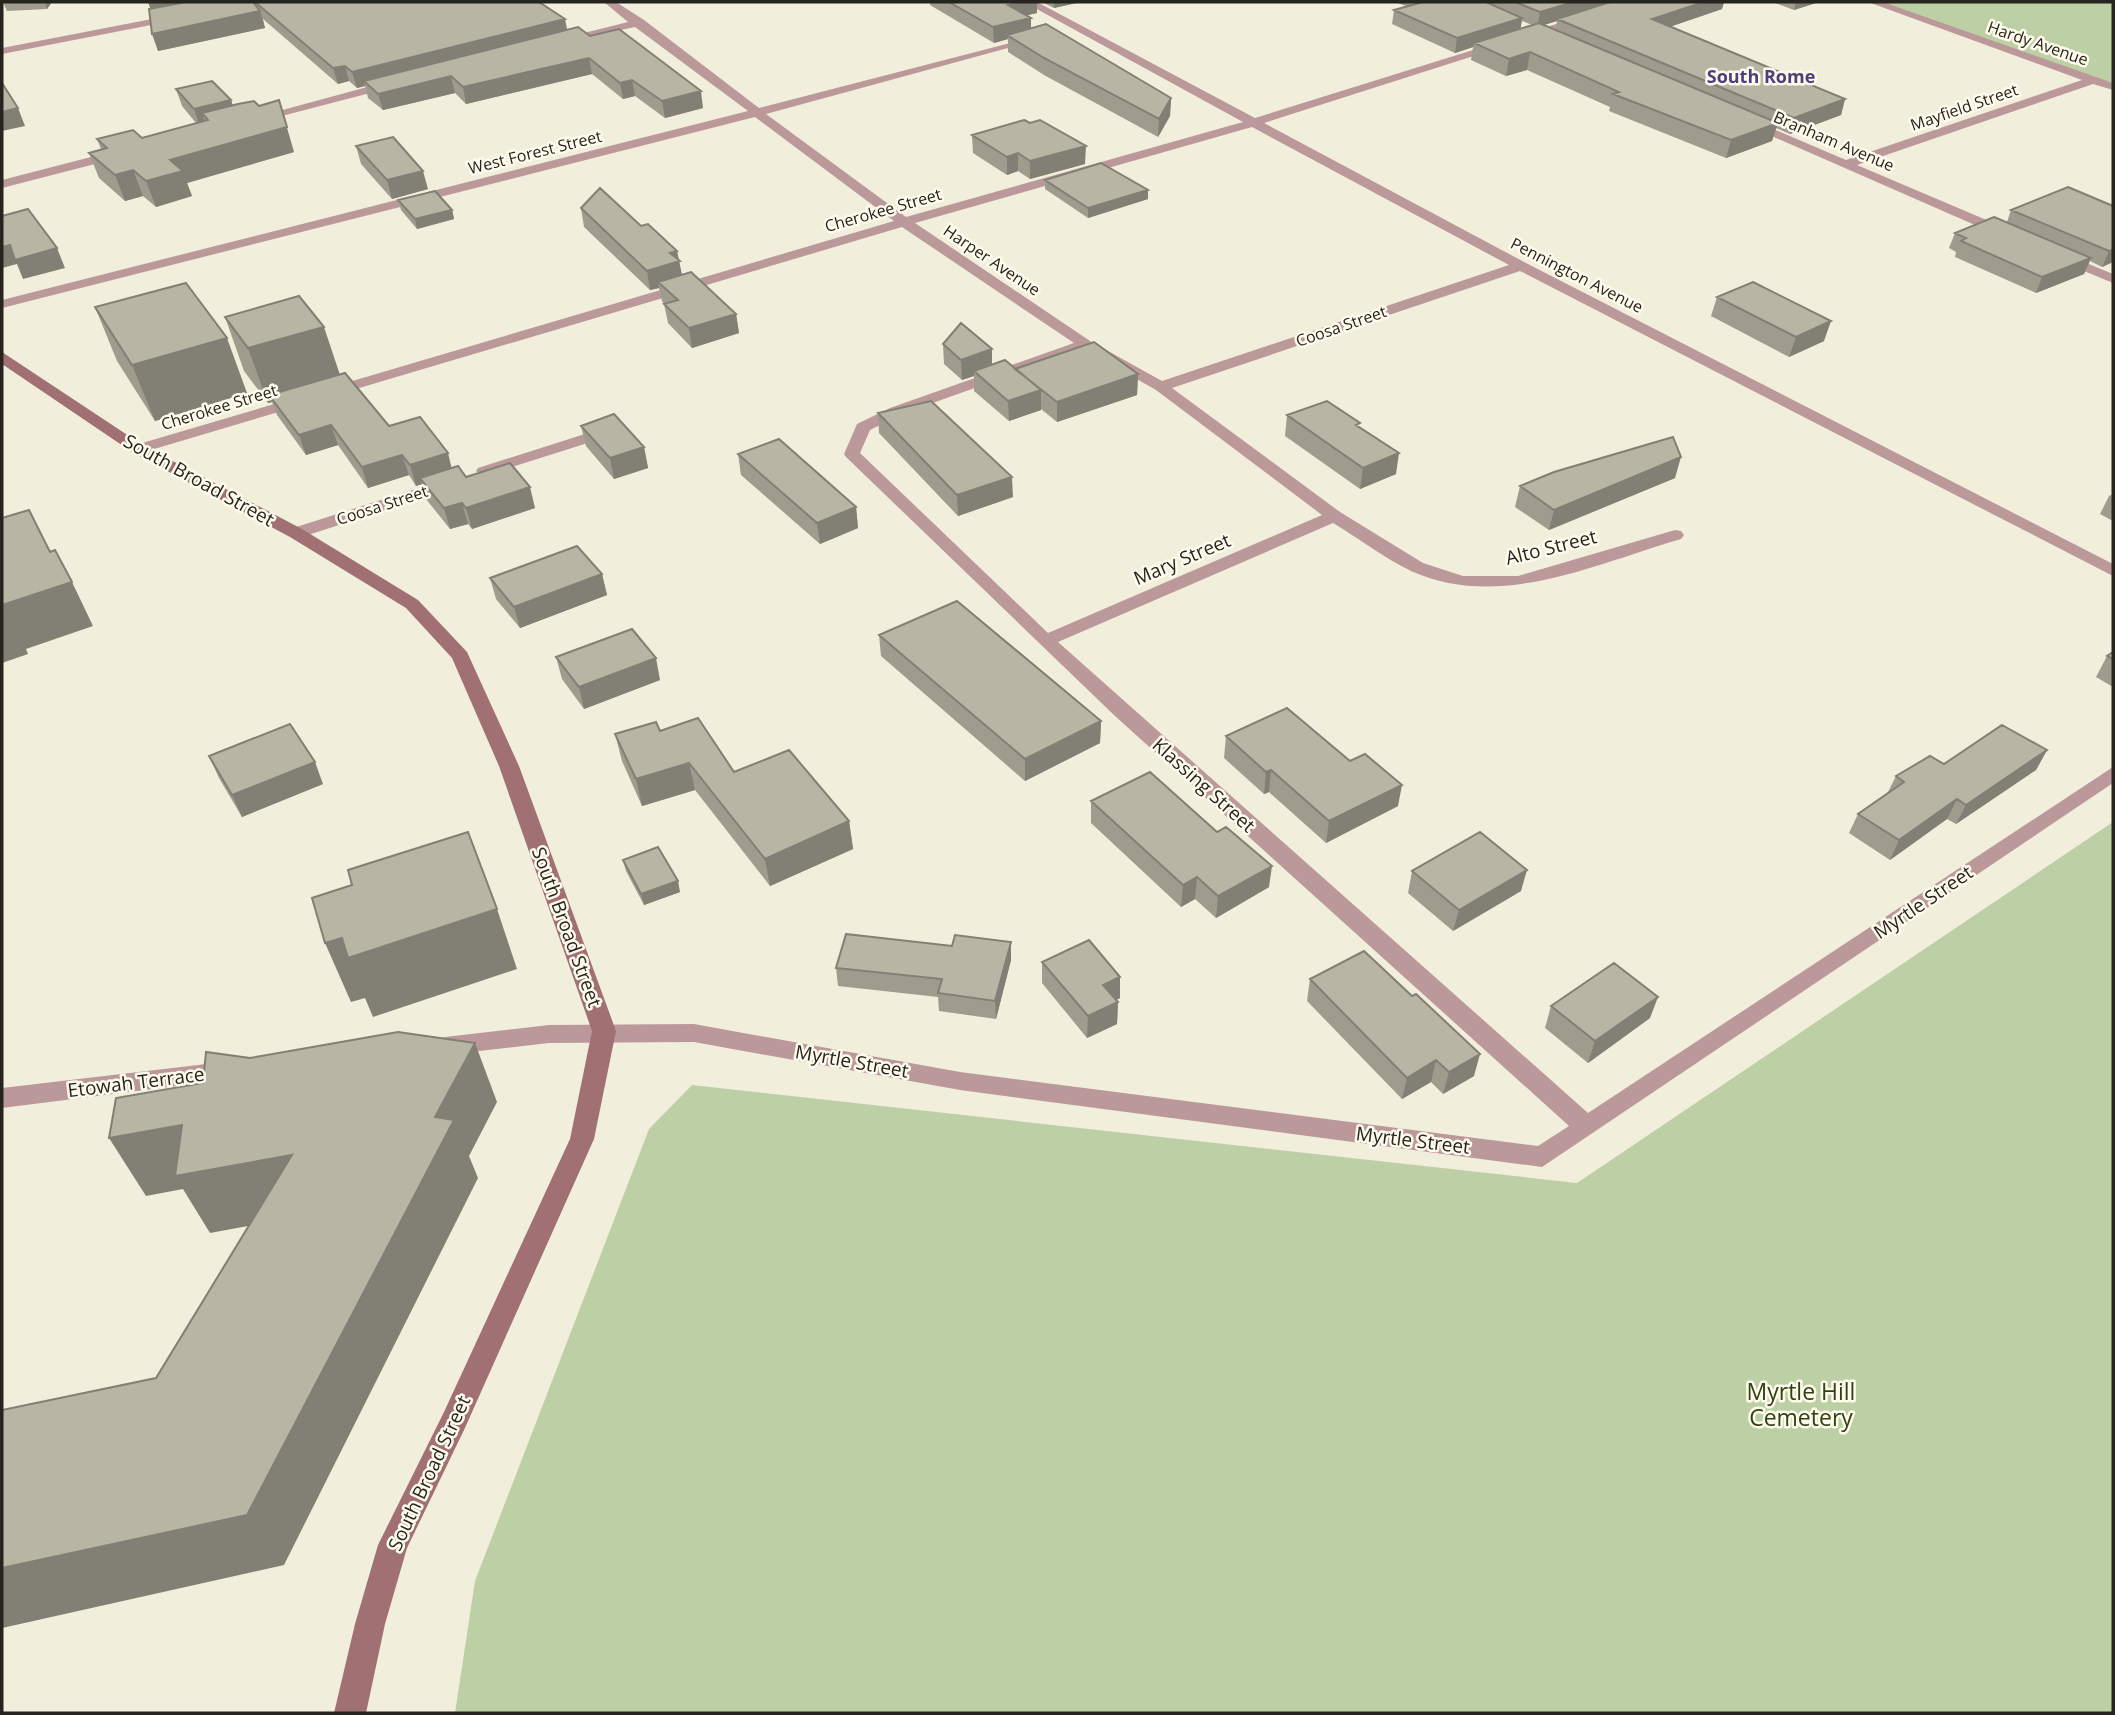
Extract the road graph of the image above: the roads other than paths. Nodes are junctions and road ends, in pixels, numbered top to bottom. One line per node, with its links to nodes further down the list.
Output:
1 (609, 2): 6 (street, Harper Avenue)
2 (1029, 2): 7 (street, Pennington Avenue)
3 (1637, 2): 8 (street, Cherokee Street)
4 (1873, 2): 12 (street, Hardy Avenue)
5 (188, 15): 11 (street)
6 (640, 22): 10 (street); 15 (street, Harper Avenue)
7 (1074, 27): 15 (street, West Forest Street); 18 (street, Pennington Avenue)
8 (1529, 29): 9 (street); 18 (street, Cherokee Street)
9 (1559, 43)
10 (547, 45)
11 (2, 51)
12 (2093, 80): 14 (street, Hardy Avenue); 20 (street, Mayfield Street)
13 (402, 82): 17 (street)
14 (2113, 87)
15 (756, 112): 22 (street, Harper Avenue); 27 (street, West Forest Street)
16 (1733, 117): 20 (street, Branham Avenue)
17 (243, 122)
18 (1255, 122): 22 (street, Cherokee Street); 25 (street, Pennington Avenue)
19 (136, 149): 21 (street)
20 (1845, 165): 23 (street, Branham Avenue)
21 (2, 184)
22 (904, 222): 28 (street, Harper Avenue); 32 (street, Cherokee Street)
23 (2024, 241)
24 (2049, 252): 26 (street)
25 (1521, 266): 30 (street, Coosa Street); 37 (street, Pennington Avenue)
26 (2113, 279)
27 (2, 304)
28 (1085, 344): 30 (street, Harper Avenue); 38 (street, Klassing Street)
29 (2, 357): 32 (main road, South Broad Street)
30 (1161, 387): 33 (street, Harper Avenue)
31 (588, 438): 34 (street, Coosa Street)
32 (138, 449): 34 (main road, South Broad Street)
33 (1334, 516): 35 (street, Harper Avenue); 38 (street, Mary Street)
34 (296, 533): 40 (main road, South Broad Street)
35 (1363, 534): 36 (street, Alto Street)
36 (1675, 535)
37 (2113, 572)
38 (1047, 640): 44 (street, Klassing Street)
39 (2113, 774): 44 (street, Myrtle Street)
40 (604, 1031): 41 (street); 44 (street, Myrtle Street); 45 (main road, South Broad Street)
41 (426, 1048)
42 (249, 1068): 43 (street, Etowah Terrace)
43 (2, 1098)
44 (1587, 1127)
45 (351, 1713)

